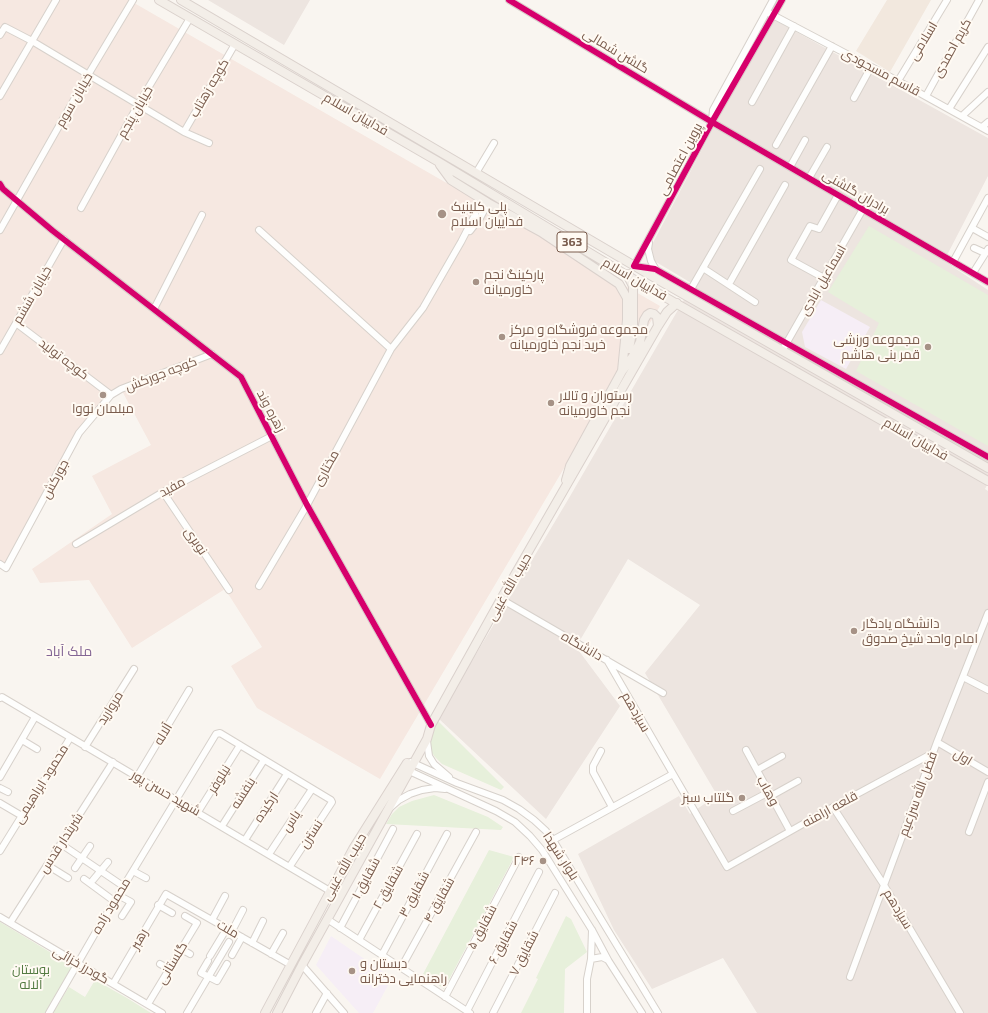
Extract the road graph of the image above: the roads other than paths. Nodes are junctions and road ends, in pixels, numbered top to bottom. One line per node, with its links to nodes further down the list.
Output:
1 (56, 0): 15 (street)
2 (133, 0): 20 (street, خیابان سوم)
3 (159, 0): 12 (main road, فداییان اسلام / 363)
4 (181, 0): 43 (main road, فداییان اسلام / 363)
5 (511, 0): 30 (street, گلشن شمالی)
6 (773, 0): 10 (street, پروین اعتصامی)
7 (782, 0): 11 (street, پروین اعتصامی)
8 (947, 0): 21 (street, اسلامی)
9 (979, 0): 24 (street, کریم احمدی)
10 (767, 12): 11 (street, قاسم مسجودی); 30 (street, پروین اعتصامی)
11 (773, 15): 13 (street, قاسم مسجودی); 30 (street, پروین اعتصامی)
12 (190, 18): 16 (main road, فداییان اسلام / 363); 27 (street, خیابان پنجم)
13 (794, 26): 17 (street, قاسم مسجودی); 26 (street)
14 (0, 35): 15 (street)
15 (32, 41): 20 (street); 23 (street)
16 (235, 44): 34 (street, کوچه زهتاب); 40 (main road, فداییان اسلام / 363)
17 (832, 46): 19 (street, قاسم مسجودی); 38 (street)
18 (988, 47): 28 (street)
19 (871, 67): 21 (street, قاسم مسجودی); 25 (street)
20 (88, 75): 27 (street); 50 (street, خیابان سوم)
21 (898, 81): 24 (street, قاسم مسجودی)
22 (988, 92): 29 (street)
23 (0, 96)
24 (926, 96): 28 (street, قاسم مسجودی)
25 (854, 98)
26 (752, 102)
27 (138, 105): 34 (street); 52 (street, خیابان پنجم)
28 (949, 109): 29 (street, قاسم مسجودی)
29 (962, 116): 32 (street, قاسم مسجودی)
30 (712, 122): 41 (street, برادران گلشنی); 59 (street, پروین اعتصامی)
31 (988, 122): 32 (street)
32 (982, 127): 33 (street, قاسم مسجودی)
33 (988, 131)
34 (184, 132): 36 (street)
35 (805, 140): 41 (street)
36 (209, 143)
37 (494, 143): 43 (street)
38 (776, 146)
39 (827, 147): 44 (street)
40 (437, 161): 48 (main road); 69 (main road, فداییان اسلام / 363)
41 (790, 167): 44 (street, برادران گلشنی)
42 (760, 169): 66 (street)
43 (476, 173): 65 (main road, فداییان اسلام / 363)
44 (809, 178): 47 (street, برادران گلشنی)
45 (0, 184): 50 (street, زهره وند)
46 (785, 185): 73 (street)
47 (838, 195): 53 (street, برادران گلشنی); 70 (street)
48 (479, 198): 51 (main road); 61 (street, مختاری)
49 (988, 198): 55 (street)
50 (17, 200): 56 (street, خیابان سوم); 60 (street, زهره وند)
51 (488, 204): 61 (street, مختاری); 85 (main road)
52 (81, 208)
53 (863, 209): 64 (street, برادران گلشنی); 70 (street, اسماعیل ابادی)
54 (202, 215): 77 (street)
55 (972, 228): 58 (street); 64 (street)
56 (0, 230)
57 (258, 230): 81 (street)
58 (988, 237)
59 (650, 238): 65 (street, پروین اعتصامی); 67 (street)
60 (64, 239): 77 (street, زهره وند); 78 (street, خیابان ششم)
61 (461, 242): 81 (street, مختاری)
62 (974, 248): 63 (street)
63 (987, 251): 68 (street)
64 (953, 262): 68 (street, برادران گلشنی)
65 (634, 266): 67 (street); 69 (main road); 71 (main road, فداییان اسلام / 363)
66 (703, 268): 73 (street); 74 (street)
67 (655, 269): 71 (street); 74 (street)
68 (973, 274): 72 (street, برادران گلشنی)
69 (628, 276): 76 (main road, فداییان اسلام / 363); 85 (main road, حبیب الله غیبی)
70 (824, 278): 80 (street, اسماعیل ابادی)
71 (662, 282): 83 (main road, فداییان اسلام / 363)
72 (988, 282)
73 (729, 284): 75 (street)
74 (691, 289): 80 (street)
75 (756, 302)
76 (677, 303): 79 (main road, حبیب الله غیبی); 90 (main road, فداییان اسلام / 363)
77 (154, 309): 84 (street, زهره وند)
78 (16, 323): 82 (street, خیابان ششم); 86 (street, کوچه تولید)
79 (658, 326): 85 (main road); 91 (main road, حبیب الله غیبی)
80 (787, 343): 83 (street, اسماعیل ابادی); 88 (street)
81 (391, 350): 93 (street, مختاری)
82 (0, 351)
83 (782, 351): 89 (main road, فداییان اسلام / 363)
84 (212, 354): 86 (street, کوچه جورکش); 87 (street, زهره وند)
85 (622, 371): 91 (main road, حبیب الله غیبی)
86 (111, 395): 95 (street, جورکش)
87 (272, 436): 92 (street, مفید); 93 (street, زهره وند)
88 (988, 457)
89 (988, 468)
90 (988, 481)
91 (564, 490): 98 (main road, حبیب الله غیبی)
92 (163, 492): 94 (street, مفید); 97 (street, نوبری)
93 (307, 505): 96 (street, مختاری); 108 (street, زهره وند)
94 (76, 544)
95 (0, 564)
96 (259, 586)
97 (229, 590)
98 (502, 599): 100 (street, دانشگاه); 108 (main road, حبیب الله غیبی)
99 (988, 612): 102 (street, فضل الله سرزعیم)
100 (607, 660): 105 (street, دانشگاه); 126 (street, سیزدهم)
101 (134, 669): 114 (street, مروارید)
102 (963, 676): 104 (street); 112 (street, فضل الله سرزعیم)
103 (189, 690): 127 (street, آلاله)
104 (988, 690)
105 (663, 693)
106 (0, 698): 107 (street, شهید حسن پور)
107 (36, 718): 109 (street, شهید حسن پور); 111 (street)
108 (431, 725): 110 (main road, حبیب الله غیبی); 122 (main road, حبیب الله غیبی)
109 (70, 738): 114 (street, شهید حسن پور); 144 (street, محمود ابراهیمی)
110 (427, 739): 122 (main road, حبیب الله غیبی); 131 (street)
111 (22, 740): 115 (street); 128 (street)
112 (937, 742): 118 (street, فضل الله سرزعیم); 124 (street, اول)
113 (240, 745): 120 (street); 137 (street, محمود زاده); 143 (street, نیلوفر)
114 (86, 746): 121 (street, شهید حسن پور)
115 (37, 749)
116 (746, 750): 123 (street, وهاب)
117 (601, 751): 140 (street)
118 (933, 753): 139 (street, قلعه ارامنه); 174 (street, فضل الله سرزعیم)
119 (782, 756): 123 (street)
120 (264, 760): 125 (street); 145 (street, بنفشه)
121 (113, 762): 127 (street, شهید حسن پور); 154 (street, شربتدار قدس)
122 (409, 766): 131 (street, بلوار شهدا); 134 (street, بلوار شهدا); 141 (main road, حبیب الله غیبی); 156 (main road, حبیب الله غیبی)
123 (757, 770): 136 (street, وهاب)
124 (988, 772)
125 (287, 774): 133 (street); 152 (street, ارکیده)
126 (673, 774): 140 (street); 165 (street, سیزدهم)
127 (137, 777): 137 (street, شهید حسن پور)
128 (0, 778)
129 (798, 782): 136 (street)
130 (988, 782): 149 (street)
131 (457, 783): 153 (street, بلوار شهدا)
132 (0, 788): 135 (street)
133 (312, 789): 158 (street, یاس); 164 (street, نسترن)
134 (449, 789): 141 (street); 195 (street, بلوار شهدا)
135 (8, 792)
136 (770, 794): 142 (street); 147 (street, وهاب)
137 (176, 800): 143 (street, شهید حسن پور); 168 (street, محمود زاده)
138 (0, 803): 144 (street)
139 (833, 807): 147 (street, قلعه ارامنه); 174 (street, سیزدهم)
140 (612, 808): 153 (street)
141 (387, 811): 159 (main road, حبیب الله غیبی)
142 (733, 811)
143 (198, 812): 145 (street, شهید حسن پور)
144 (22, 816): 157 (street, محمود ابراهیمی)
145 (222, 826): 152 (street, شهید حسن پور)
146 (393, 829): 193 (street, شقایق ۱)
147 (790, 831): 165 (street, قلعه ارامنه)
148 (476, 832): 213 (street, شقایق ۴)
149 (969, 832)
150 (417, 834): 198 (street, شقایق ۲)
151 (447, 834): 205 (street, شقایق ۳)
152 (245, 840): 158 (street, شهید حسن پور)
153 (553, 840): 192 (street, بلوار شهدا)
154 (61, 844): 161 (street); 163 (street, شربتدار قدس)
155 (90, 846): 161 (street)
156 (353, 849): 159 (main road); 176 (main road, حبیب الله غیبی)
157 (0, 851)
158 (269, 854): 164 (street, شهید حسن پور)
159 (363, 854): 188 (main road, حبیب الله غیبی)
160 (519, 856): 219 (street, شقایق ۵)
161 (82, 859): 166 (street); 167 (street)
162 (108, 862): 167 (street)
163 (47, 865): 170 (street); 191 (street, شربتدار قدس)
164 (290, 866): 176 (street, شهید حسن پور)
165 (727, 867)
166 (75, 868)
167 (100, 871): 173 (street); 175 (street)
168 (133, 871): 171 (street); 175 (street, محمود زاده)
169 (539, 872): 221 (street, شقایق ۶)
170 (68, 878)
171 (146, 878)
172 (84, 879): 181 (street)
173 (94, 880)
174 (884, 885): 216 (street, فضل الله سرزعیم); 233 (street, سیزدهم)
175 (123, 886): 179 (street, محمود زاده)
176 (330, 891): 211 (main road, حبیب الله غیبی)
177 (555, 893): 229 (street, شقایق ۷)
178 (166, 894): 182 (street, رهبر); 189 (street, ملت)
179 (118, 895): 181 (street, محمود زاده); 185 (street)
180 (225, 896): 189 (street)
181 (114, 901): 208 (street, محمود زاده)
182 (158, 905): 184 (street); 217 (street, رهبر)
183 (243, 910): 194 (street)
184 (172, 914)
185 (122, 916)
186 (185, 916): 201 (street, گلستانی)
187 (0, 917): 191 (street, گودرز خزائی)
188 (327, 919): 193 (street); 212 (main road, حبیب الله غیبی)
189 (212, 920): 194 (street, ملت)
190 (263, 921): 200 (street)
191 (10, 923): 208 (street, گودرز خزائی)
192 (603, 924): 195 (street); 232 (street, بلوار شهدا)
193 (340, 928): 198 (street)
194 (229, 930): 197 (street, ملت); 215 (street)
195 (592, 930): 206 (street); 207 (street, بلوار شهدا)
196 (283, 933): 203 (street)
197 (242, 937): 200 (street, ملت); 204 (street)
198 (359, 940): 205 (street)
199 (229, 942): 215 (street)
200 (252, 943): 203 (street, ملت)
201 (181, 949): 202 (street); 214 (street, گلستانی)
202 (190, 954)
203 (272, 954): 211 (street, ملت)
204 (232, 955)
205 (382, 955): 213 (street)
206 (591, 959): 207 (street); 230 (street)
207 (608, 960): 231 (street, بلوار شهدا)
208 (77, 962): 217 (street, گودرز خزائی); 222 (street, محمود زاده)
209 (160, 964): 214 (street)
210 (228, 964): 215 (street)
211 (291, 965): 225 (main road, حبیب الله غیبی)
212 (302, 965): 218 (street); 226 (main road, حبیب الله غیبی)
213 (401, 968): 219 (street)
214 (169, 969): 220 (street, گلستانی)
215 (208, 977): 224 (street)
216 (850, 977)
217 (113, 984): 220 (street, گودرز خزائی)
218 (327, 993): 227 (street); 228 (street)
219 (445, 997): 221 (street)
220 (148, 1004): 223 (street, گودرز خزائی)
221 (468, 1012)
222 (49, 1013)
223 (162, 1013)
224 (187, 1013)
225 (266, 1013)
226 (277, 1013)
227 (316, 1013)
228 (344, 1013)
229 (493, 1013)
230 (587, 1013)
231 (642, 1013)
232 (658, 1013)
233 (960, 1013)

